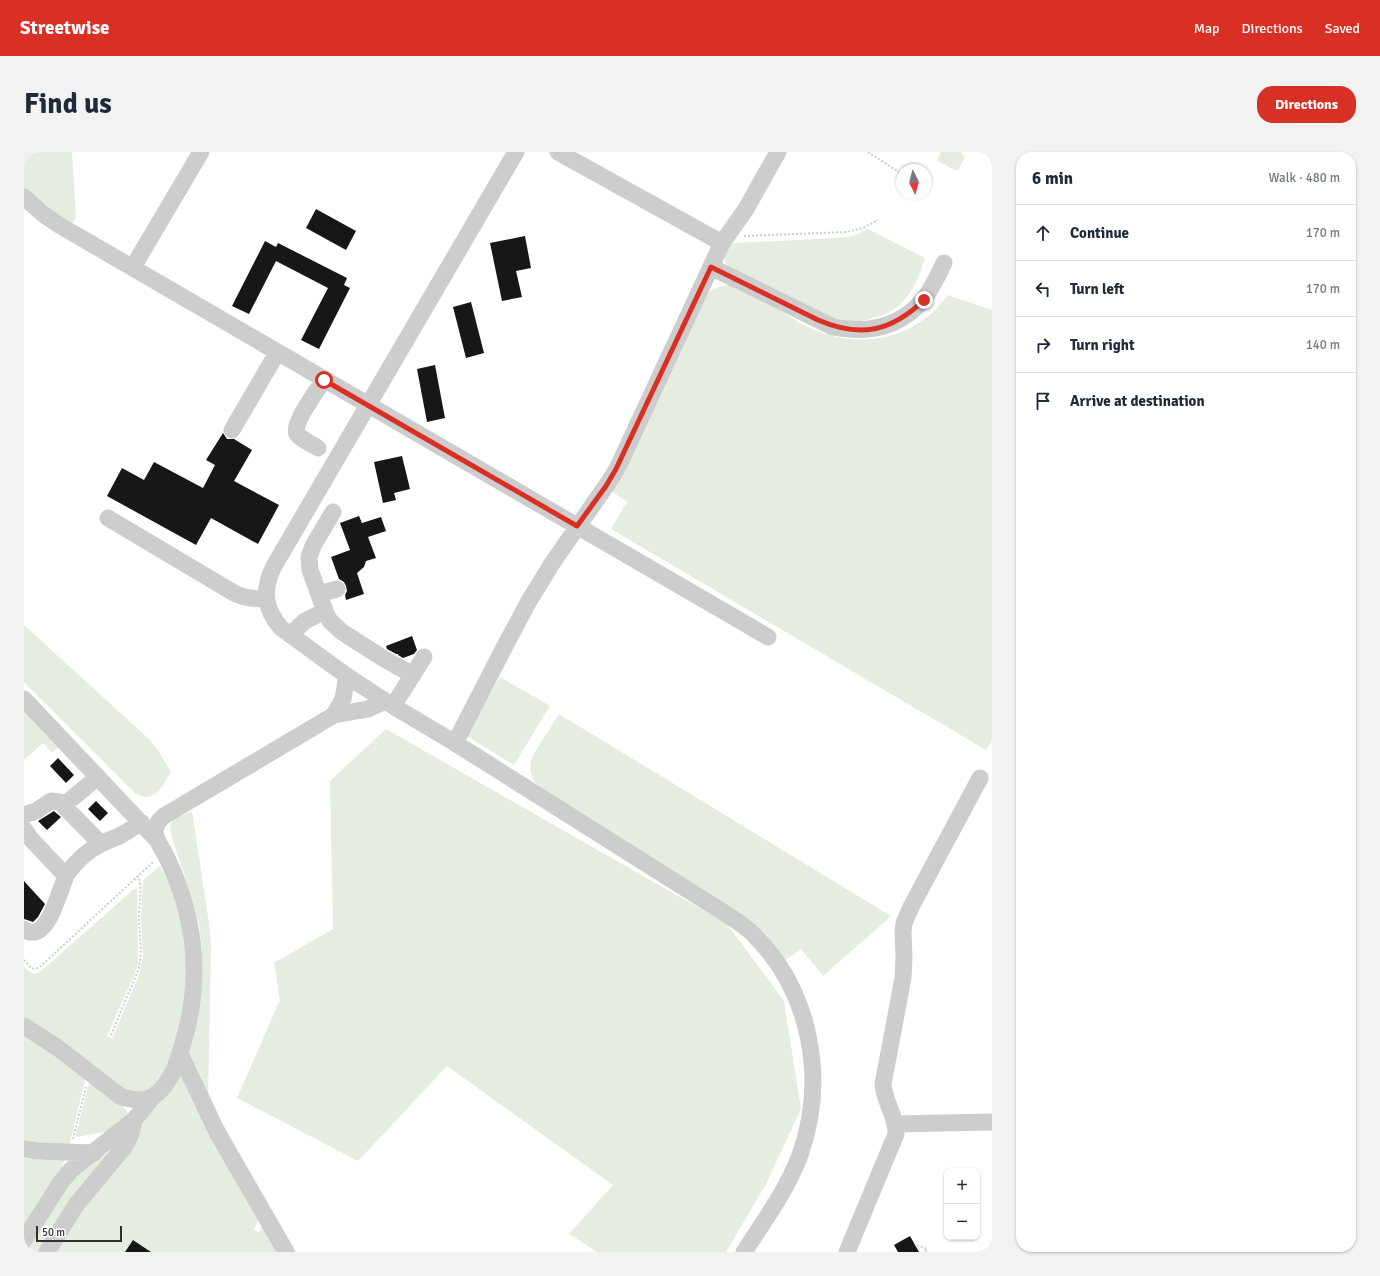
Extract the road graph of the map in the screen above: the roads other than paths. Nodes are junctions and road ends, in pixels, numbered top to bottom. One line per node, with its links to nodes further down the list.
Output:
1 (201, 152): 8 (lane)
2 (516, 152): 12 (lane)
3 (558, 152): 6 (lane)
4 (778, 152): 6 (lane)
5 (24, 198): 8 (lane)
6 (725, 240): 9 (lane)
7 (944, 263): 9 (lane)
8 (133, 267): 10 (lane)
9 (711, 267): 17 (lane)
10 (277, 353): 11 (lane); 13 (lane)
11 (324, 380): 12 (lane); 14 (lane)
12 (368, 406): 17 (lane); 20 (lane)
13 (232, 430)
14 (318, 448)
15 (333, 512): 19 (lane)
16 (108, 518): 20 (lane)
17 (577, 526): 23 (lane); 30 (lane)
18 (337, 589): 19 (lane)
19 (320, 594): 21 (lane)
20 (266, 598): 22 (lane)
21 (324, 611): 22 (lane); 25 (lane)
22 (290, 635): 26 (lane)
23 (768, 637)
24 (424, 657): 25 (lane)
25 (413, 675): 28 (lane)
26 (347, 676): 28 (lane); 29 (lane)
27 (24, 699): 31 (lane)
28 (389, 703): 29 (lane); 30 (lane)
29 (334, 715): 38 (lane)
30 (455, 743): 52 (lane)
31 (98, 777): 33 (lane); 35 (lane)
32 (980, 778): 46 (lane)
33 (64, 805): 34 (lane); 37 (lane)
34 (24, 816)
35 (141, 822): 37 (lane); 38 (lane)
36 (24, 829): 39 (lane)
37 (101, 844): 39 (lane)
38 (160, 845): 42 (lane)
39 (66, 876): 40 (lane)
40 (24, 930)
41 (24, 1026): 43 (lane)
42 (180, 1054): 43 (lane); 51 (lane)
43 (152, 1098): 44 (lane)
44 (134, 1120): 48 (lane); 50 (lane)
45 (992, 1122): 46 (lane)
46 (895, 1124): 53 (lane)
47 (24, 1148): 48 (lane)
48 (94, 1153): 49 (lane)
49 (24, 1240)
50 (47, 1252)
51 (286, 1252)
52 (744, 1252)
53 (847, 1252)

